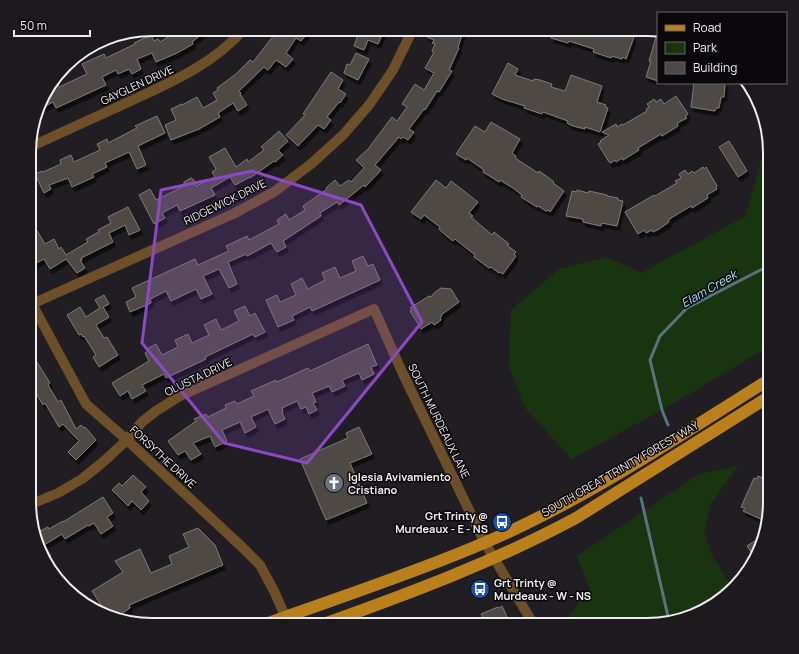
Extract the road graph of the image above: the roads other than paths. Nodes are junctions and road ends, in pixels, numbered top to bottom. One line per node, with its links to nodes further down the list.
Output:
1 (238, 36): 3 (street, GAYGLEN DRIVE)
2 (410, 36): 4 (street, RIDGEWICK DRIVE)
3 (37, 144)
4 (36, 300)
5 (374, 309): 9 (street, OLUSTA DRIVE); 11 (street, SOUTH MURDEAUX LANE)
6 (36, 311): 9 (street, FORSYTHE DRIVE)
7 (763, 383): 11 (main road, SOUTH GREAT TRINITY FOREST WAY)
8 (763, 400): 12 (main road, SOUTH GREAT TRINITY FOREST WAY)
9 (127, 440): 10 (street, OLUSTA DRIVE); 13 (street, FORSYTHE DRIVE)
10 (36, 502)
11 (485, 543): 12 (street, SOUTH MURDEAUX LANE); 14 (main road, SOUTH GREAT TRINITY FOREST WAY)
12 (494, 558): 15 (main road, SOUTH GREAT TRINITY FOREST WAY); 16 (street, SOUTH MURDEAUX LANE)
13 (286, 618)
14 (294, 618)
15 (340, 618)
16 (530, 618)

